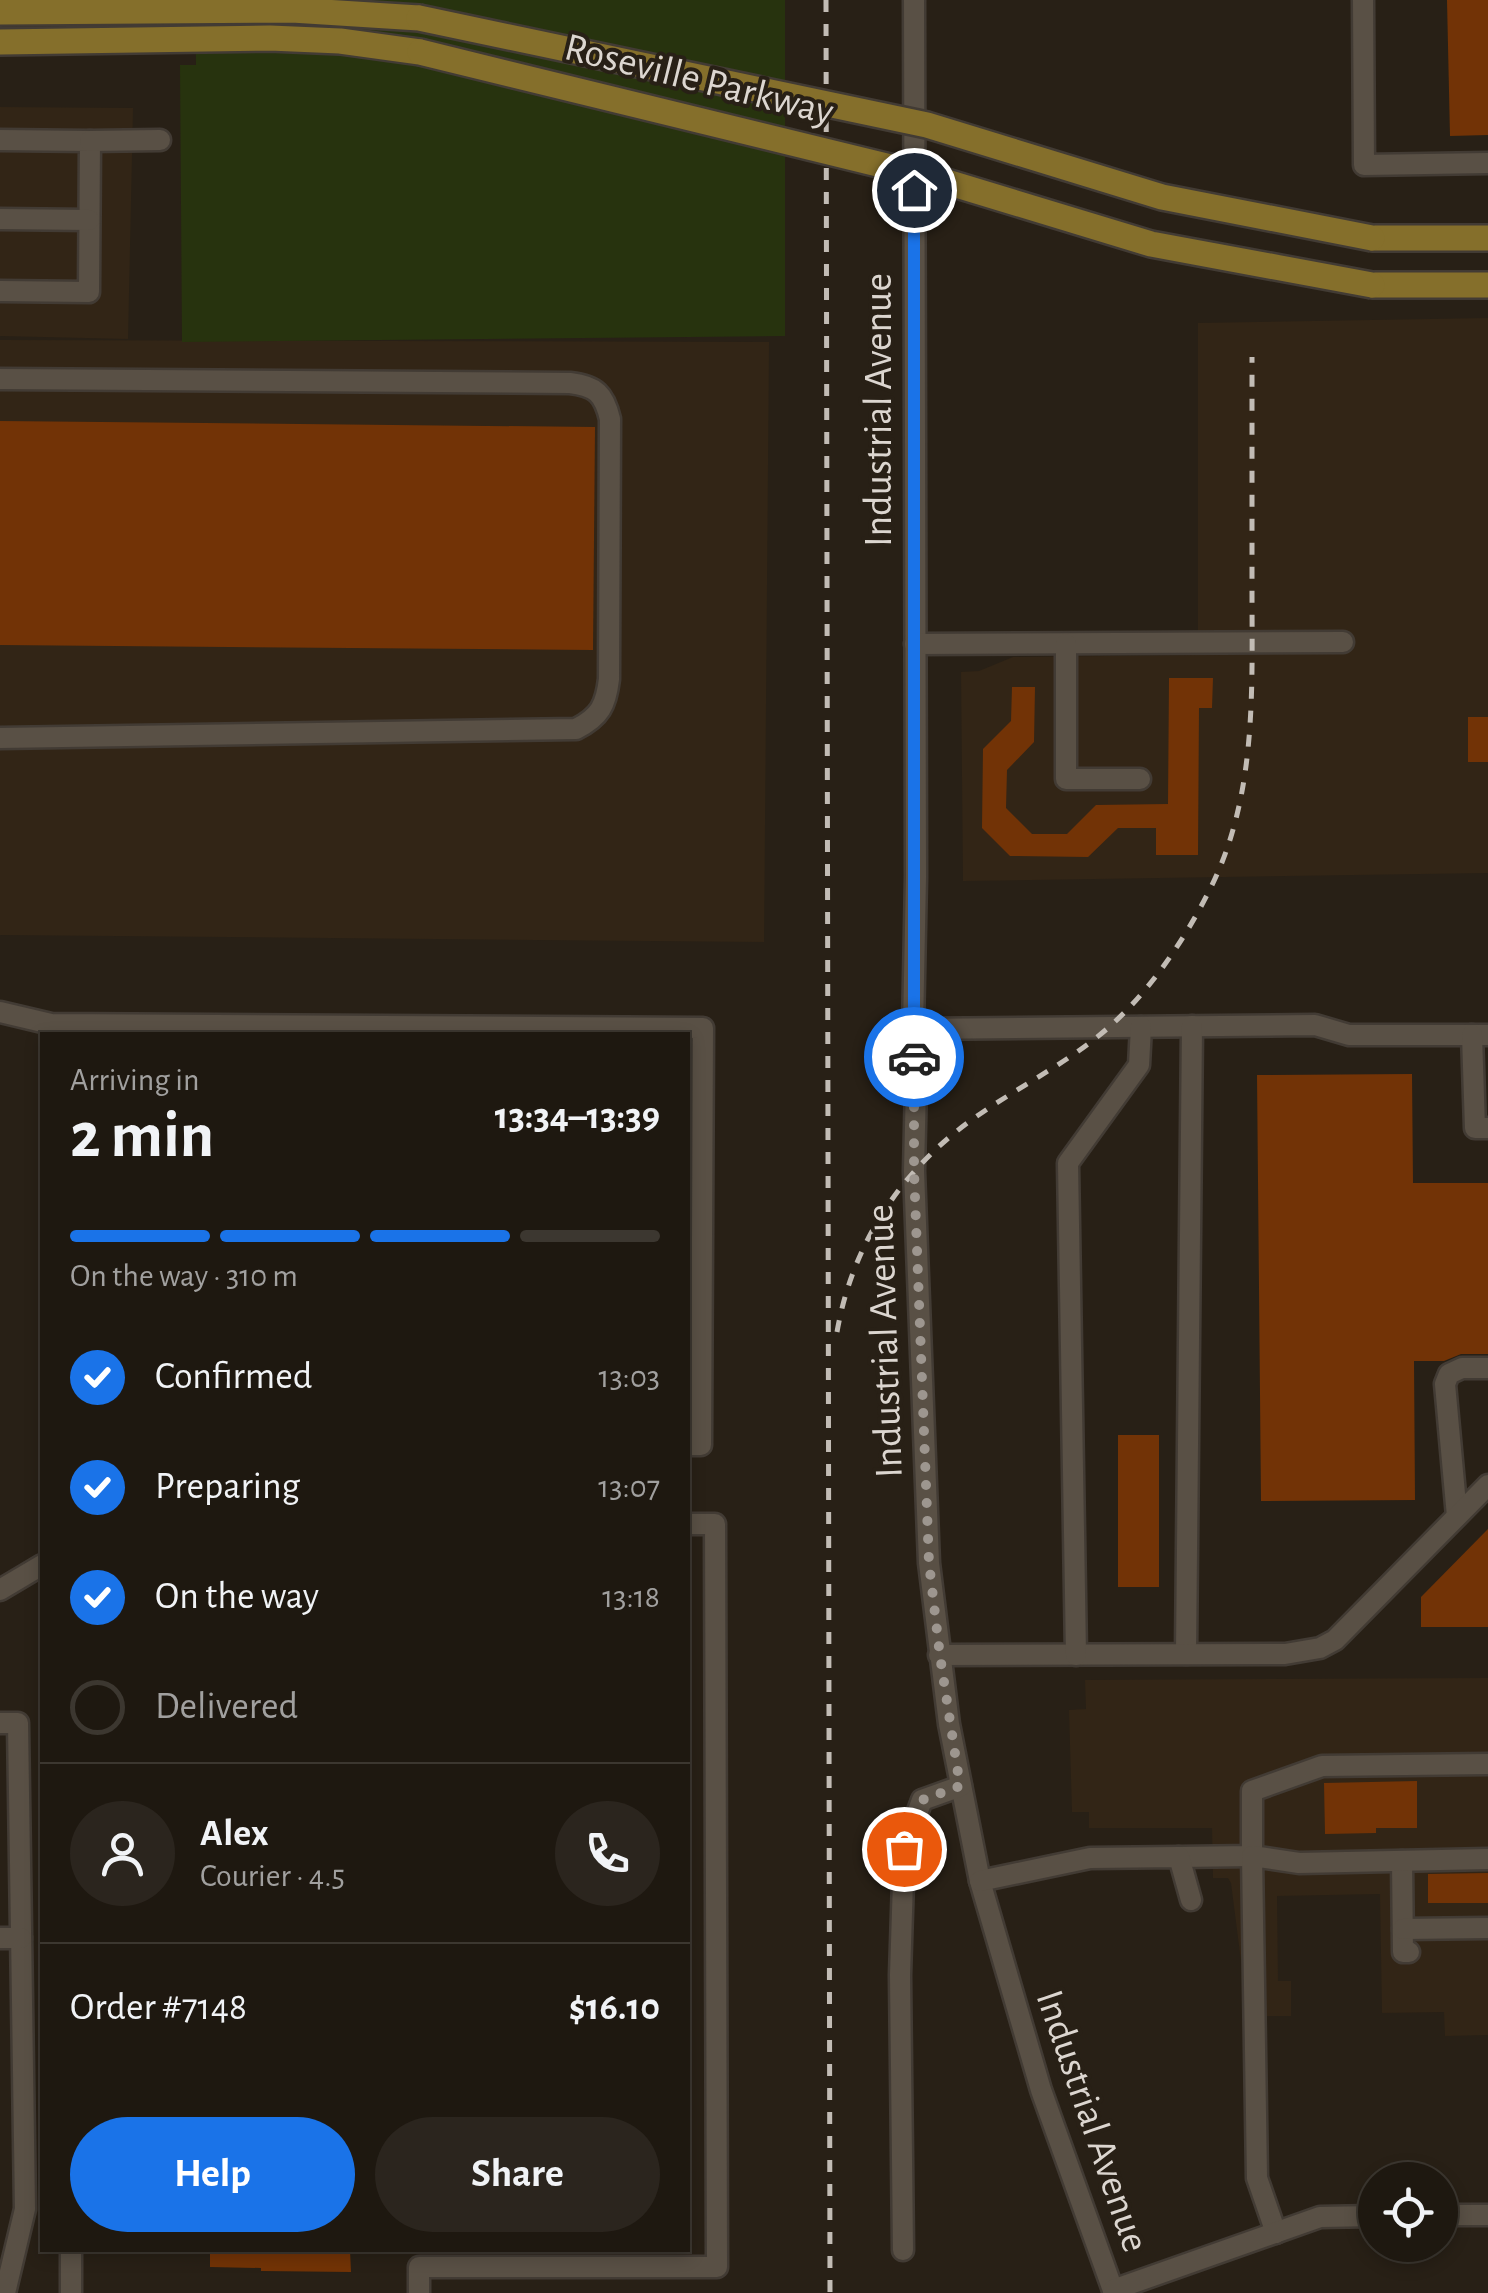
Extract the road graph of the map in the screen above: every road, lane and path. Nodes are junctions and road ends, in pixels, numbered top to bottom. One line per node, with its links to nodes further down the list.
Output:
1 (914, 0): 18 (street, Industrial Avenue)
2 (1363, 0): 10 (street)
3 (158, 6): 4 (main road, Roseville Parkway); 5 (street); 13 (main road, Roseville Parkway, bridge)
4 (0, 12)
5 (159, 40): 6 (main road, Roseville Parkway); 14 (main road, Roseville Parkway, bridge)
6 (0, 42)
7 (0, 140): 9 (street)
8 (160, 140): 9 (street)
9 (90, 141): 12 (street)
10 (1488, 163)
11 (0, 219): 12 (street)
12 (90, 220): 15 (street)
13 (1488, 238)
14 (1488, 286)
15 (0, 291)
16 (0, 378): 20 (street)
17 (1343, 642): 19 (street)
18 (915, 644): 19 (street); 26 (street, Industrial Avenue)
19 (1066, 644): 21 (street)
20 (0, 738)
21 (1140, 779)
22 (0, 1012): 25 (street)
23 (1192, 1026): 24 (street); 28 (street); 39 (street)
24 (1140, 1027): 26 (street); 40 (street)
25 (45, 1029): 27 (street)
26 (912, 1029): 41 (street, Industrial Avenue)
27 (470, 1031): 31 (street)
28 (1480, 1035): 29 (street)
29 (1480, 1072): 30 (street)
30 (1488, 1128)
31 (695, 1175): 33 (street)
32 (1488, 1368): 35 (street)
33 (690, 1444)
34 (1486, 1488): 35 (street)
35 (1458, 1516): 39 (street)
36 (690, 1524): 68 (street)
37 (40, 1566): 38 (street)
38 (0, 1590)
39 (1186, 1654): 40 (street)
40 (1076, 1655): 41 (street)
41 (940, 1656): 44 (street, Industrial Avenue)
42 (0, 1723): 53 (street)
43 (1488, 1764): 46 (street)
44 (960, 1786): 49 (street, Industrial Avenue); 63 (street)
45 (1179, 1856): 46 (street); 49 (street); 50 (street)
46 (1252, 1856): 48 (street); 62 (street)
47 (1488, 1859): 48 (street)
48 (1402, 1861): 52 (street)
49 (980, 1881): 65 (street, Industrial Avenue)
50 (1192, 1900)
51 (1488, 1928): 52 (street)
52 (1403, 1930): 54 (street)
53 (10, 1938): 56 (street)
54 (1409, 1952)
55 (0, 2083): 56 (street)
56 (23, 2083): 58 (street)
57 (0, 2147): 58 (street)
58 (24, 2147): 66 (street)
59 (1458, 2215): 60 (street)
60 (1488, 2215)
61 (1358, 2216): 62 (street)
62 (1276, 2233): 65 (street)
63 (902, 2250)
64 (70, 2252): 67 (street)
65 (1114, 2292)
66 (5, 2293)
67 (71, 2293)
68 (419, 2293)

